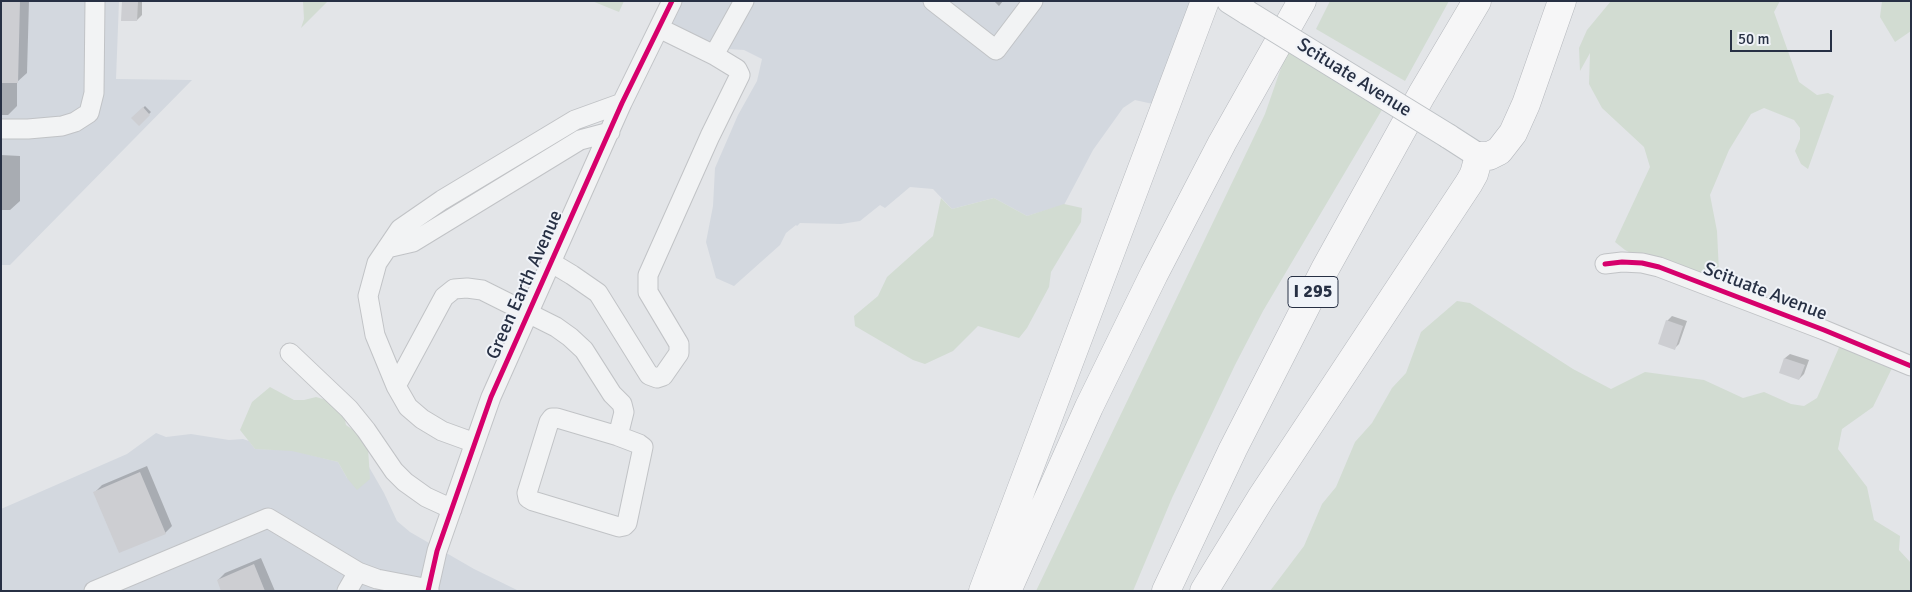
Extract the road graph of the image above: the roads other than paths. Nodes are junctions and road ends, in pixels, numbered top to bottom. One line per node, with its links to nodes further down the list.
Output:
1 (95, 1): 16 (street)
2 (672, 1): 12 (street, Green Earth Avenue)
3 (744, 1): 13 (street)
4 (933, 1): 5 (street)
5 (1033, 1)
6 (1183, 1): 14 (highway)
7 (1205, 1): 14 (highway)
8 (1302, 1): 34 (highway)
9 (1477, 1): 35 (highway, I 295)
10 (1562, 1): 18 (highway)
11 (1238, 7): 18 (main road, Scituate Avenue, bridge)
12 (659, 28): 13 (street); 15 (street, Green Earth Avenue)
13 (714, 54): 20 (street)
14 (1185, 54): 33 (highway)
15 (622, 103): 17 (street, Green Earth Avenue); 19 (street)
16 (1, 129)
17 (610, 132): 19 (street); 20 (street, Green Earth Avenue)
18 (1479, 156): 36 (highway)
19 (387, 248): 25 (street)
20 (552, 263): 22 (street, Green Earth Avenue)
21 (1605, 264): 24 (street, Scituate Avenue)
22 (529, 314): 25 (street); 26 (street); 27 (street, Green Earth Avenue)
23 (290, 353): 28 (street)
24 (1911, 366)
25 (396, 386): 27 (street)
26 (618, 436): 26 (street)
27 (475, 443): 28 (street, Green Earth Avenue)
28 (452, 509): 30 (street, Green Earth Avenue)
29 (358, 572): 30 (street); 31 (street); 32 (street)
30 (429, 590)
31 (94, 591)
32 (347, 591)
33 (984, 591)
34 (1007, 591)
35 (1166, 591)
36 (1204, 591)

